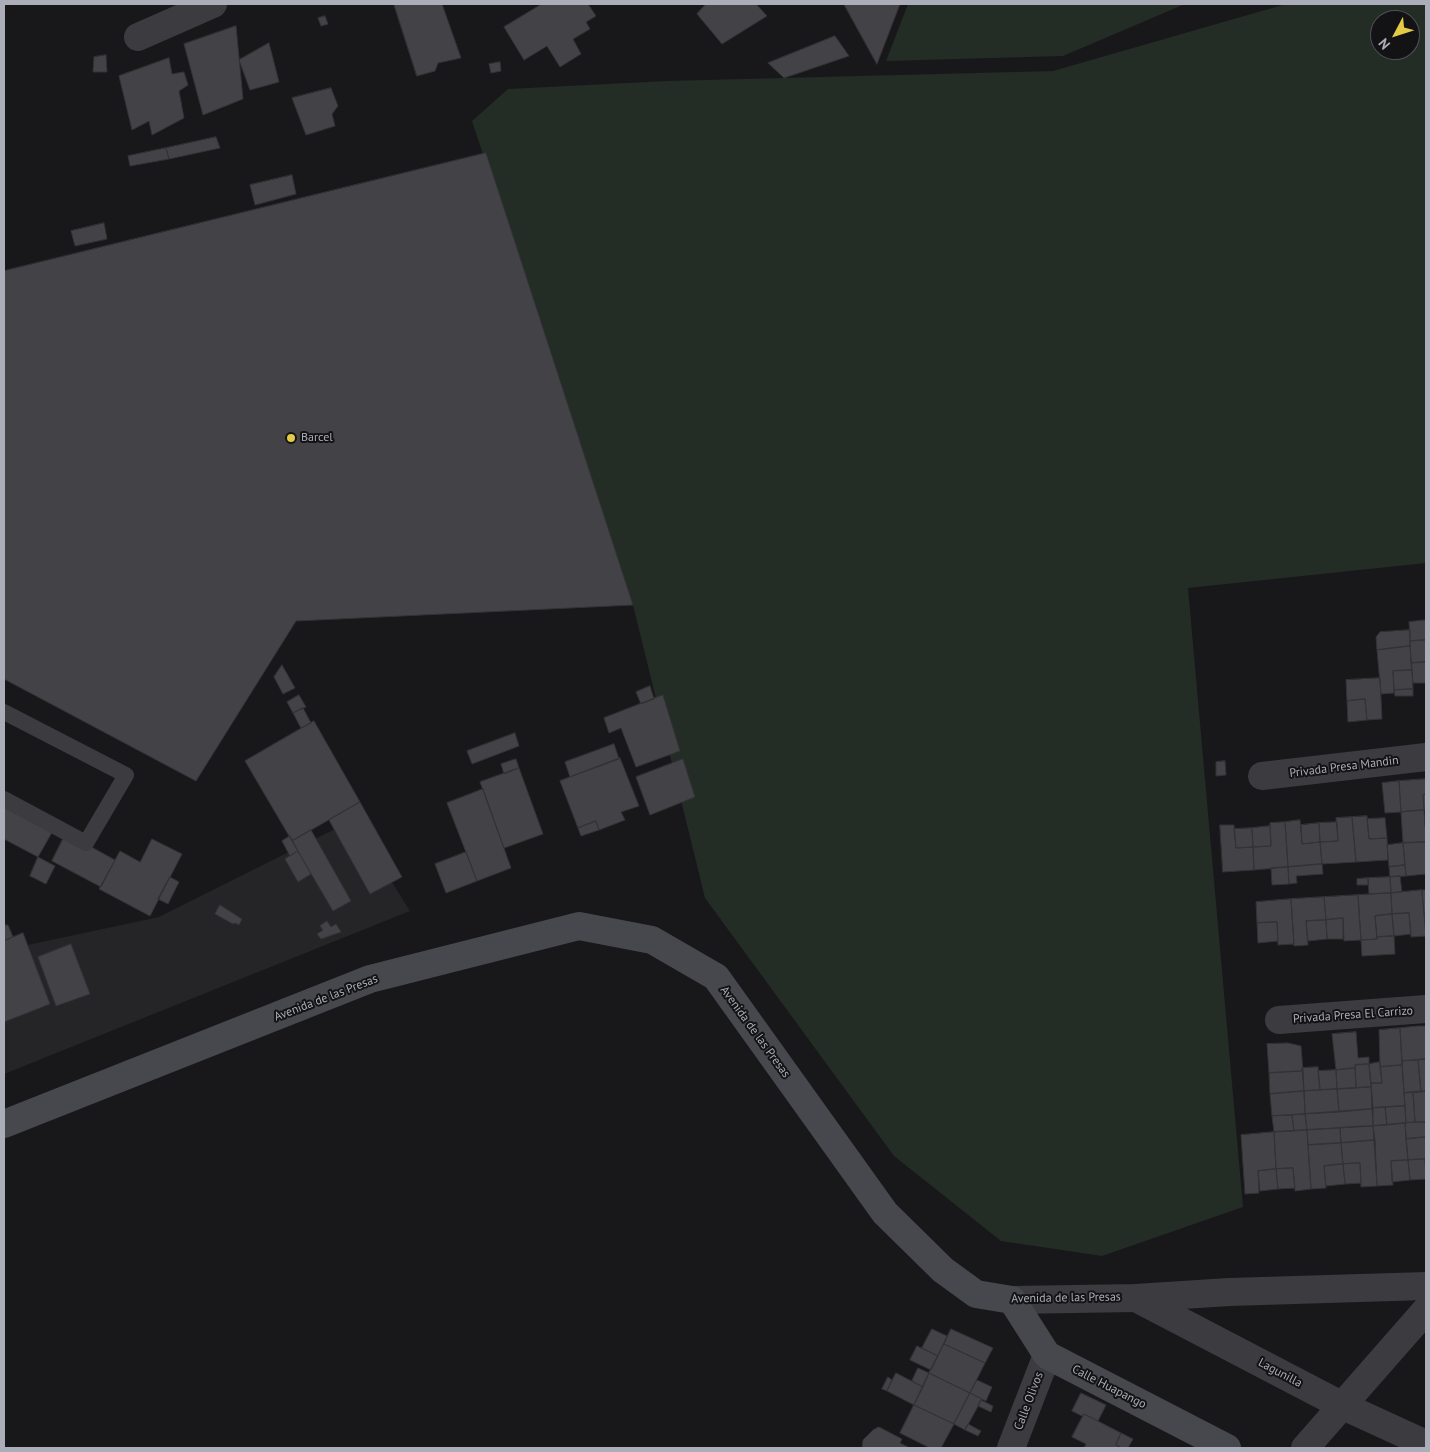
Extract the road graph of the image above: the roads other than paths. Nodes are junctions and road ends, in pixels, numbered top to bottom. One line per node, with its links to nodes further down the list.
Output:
1 (213, 4): 2 (street)
2 (138, 37)
3 (4, 712): 6 (lane)
4 (1426, 757): 5 (street, Privada Presa Mandin)
5 (1262, 776)
6 (4, 799)
7 (1426, 1010): 8 (street, Privada Presa El Carrizo)
8 (1279, 1020)
9 (4, 1124): 12 (main road, Avenida de las Presas)
10 (1426, 1286): 11 (street, Avenida de las Presas)
11 (1136, 1298): 12 (street, Avenida de las Presas); 15 (street, Lagunilla)
12 (1012, 1300): 14 (main road)
13 (1426, 1310): 15 (street)
14 (1047, 1355): 17 (street, Calle Olivos); 18 (main road, Calle Huapango)
15 (1341, 1405): 16 (street, Lagunilla); 19 (street)
16 (1426, 1444)
17 (1011, 1448)
18 (1227, 1448)
19 (1305, 1448)

